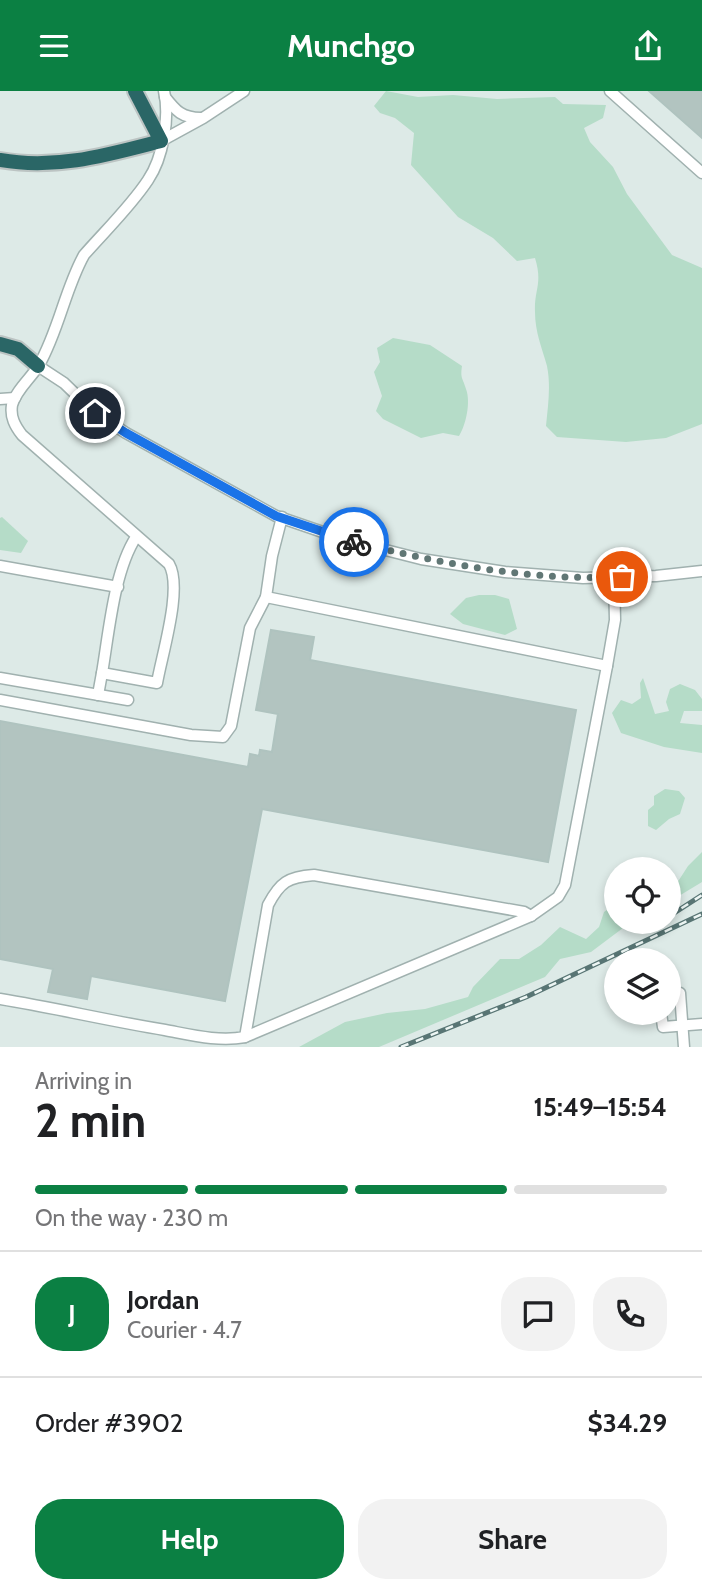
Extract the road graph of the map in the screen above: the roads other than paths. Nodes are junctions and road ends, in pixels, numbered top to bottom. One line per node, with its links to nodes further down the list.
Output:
1 (135, 91): 6 (highway)
2 (244, 91): 5 (street)
3 (610, 91): 8 (street)
4 (165, 94): 5 (street); 6 (street)
5 (203, 118): 6 (street)
6 (161, 141): 7 (highway); 11 (street)
7 (0, 160)
8 (702, 173)
9 (0, 344): 11 (highway)
10 (0, 351): 11 (street)
11 (38, 366): 12 (street); 14 (street)
12 (15, 398): 13 (street); 15 (street)
13 (0, 399)
14 (282, 517): 18 (street); 20 (street)
15 (136, 537): 19 (street); 22 (street)
16 (0, 566): 19 (street)
17 (702, 571): 18 (street)
18 (614, 577): 21 (street)
19 (118, 587): 22 (street)
20 (266, 597): 21 (street); 25 (street)
21 (607, 666): 27 (street)
22 (102, 673): 24 (street)
23 (0, 678): 24 (street)
24 (98, 695): 26 (street)
25 (0, 700)
26 (128, 700)
27 (531, 916): 33 (street); 33 (street)
28 (0, 999): 33 (street)
29 (681, 1004): 32 (street)
30 (702, 1024): 32 (street)
31 (663, 1025): 32 (street)
32 (683, 1025): 34 (street)
33 (246, 1037)
34 (684, 1047)

